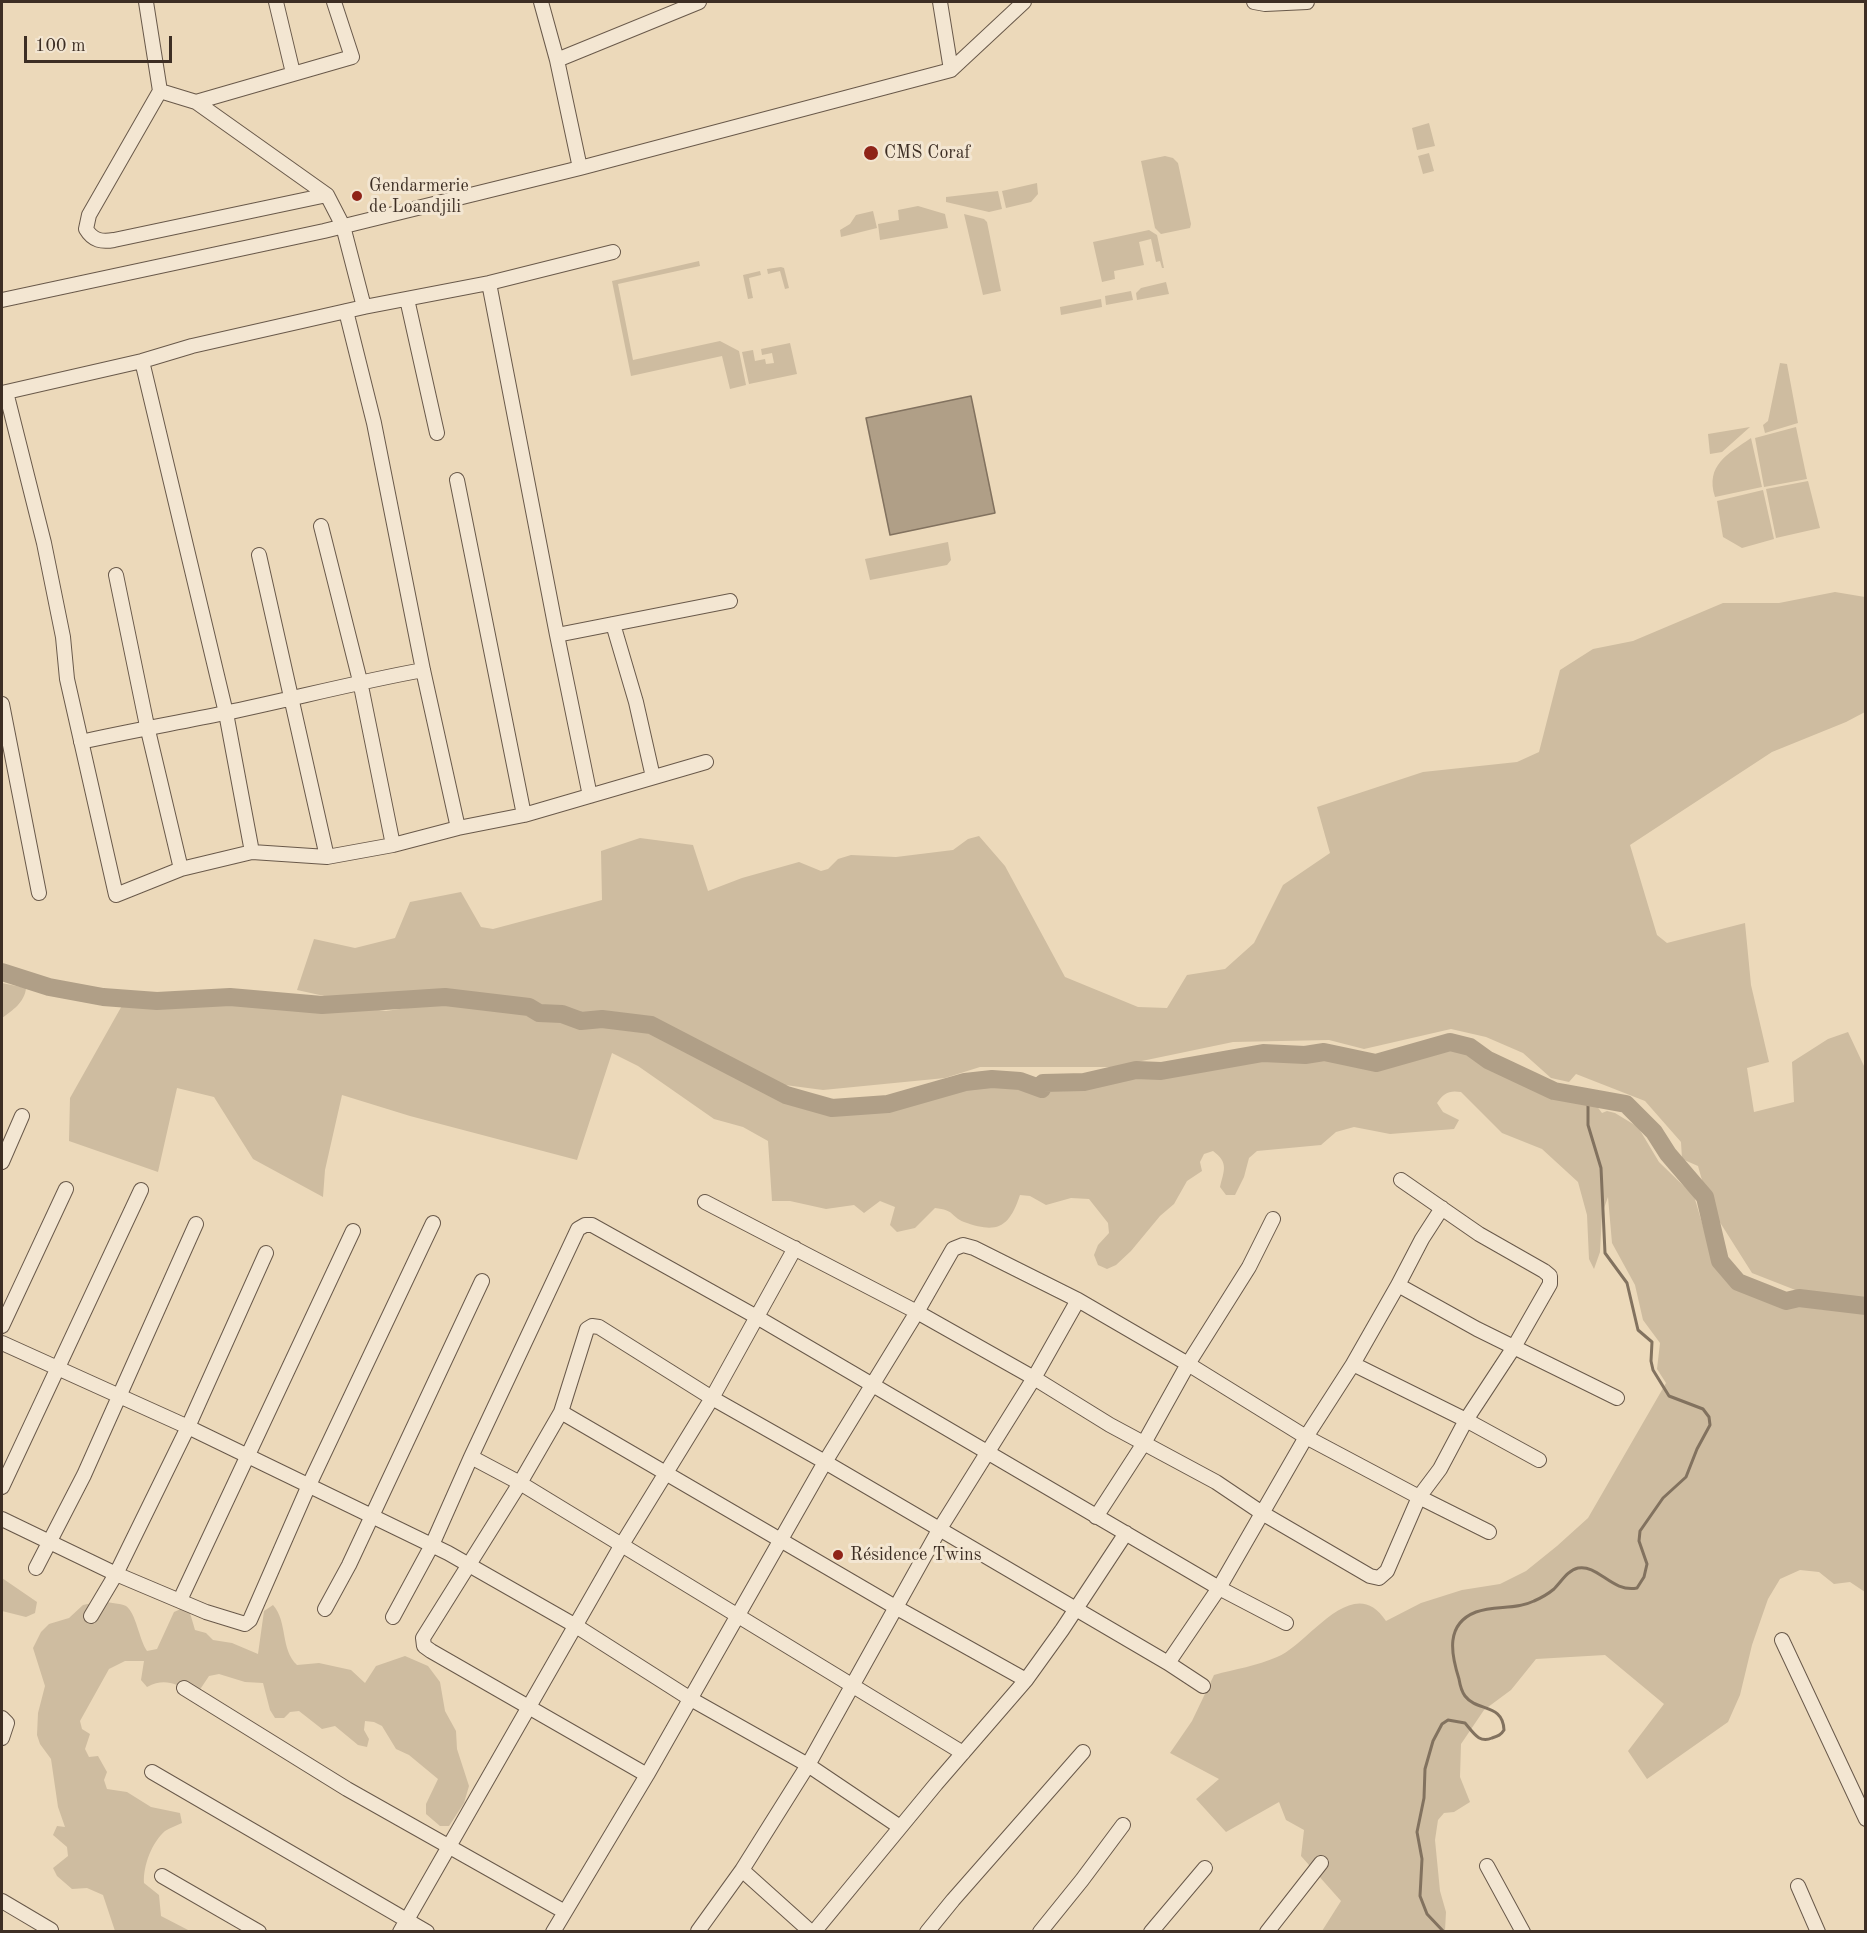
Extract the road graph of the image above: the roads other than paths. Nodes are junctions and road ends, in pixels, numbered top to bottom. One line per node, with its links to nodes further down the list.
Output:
1 (146, 2): 13 (street)
2 (276, 2): 12 (street)
3 (334, 2): 12 (street)
4 (541, 2): 10 (street)
5 (699, 2): 10 (street)
6 (940, 2): 11 (street)
7 (1024, 2): 11 (street)
8 (1254, 2): 9 (street)
9 (1307, 2)
10 (557, 60): 15 (street)
11 (951, 70): 15 (street)
12 (293, 73): 14 (street)
13 (160, 91): 14 (street); 16 (street)
14 (196, 102): 16 (street)
15 (580, 168): 17 (street)
16 (327, 195): 17 (street)
17 (343, 226): 21 (street); 22 (street)
18 (613, 252): 19 (street)
19 (489, 283): 20 (street); 33 (street)
20 (407, 299): 22 (street); 26 (street)
21 (2, 300)
22 (364, 307): 23 (street)
23 (346, 311): 24 (street); 34 (street)
24 (142, 361): 25 (street); 38 (street)
25 (4, 393): 40 (street)
26 (438, 433)
27 (457, 480): 45 (street)
28 (321, 526): 35 (street)
29 (259, 555): 36 (street)
30 (116, 575): 39 (street)
31 (730, 601): 32 (street)
32 (613, 624): 33 (street); 43 (street)
33 (557, 635): 44 (street)
34 (423, 670): 35 (street); 46 (street)
35 (360, 681): 36 (street); 47 (street)
36 (290, 698): 38 (street); 49 (street)
37 (2, 704): 41 (street)
38 (226, 713): 39 (street); 48 (street)
39 (147, 726): 40 (street); 50 (street)
40 (81, 742): 50 (street)
41 (5, 745): 51 (street)
42 (706, 762): 43 (street)
43 (653, 777): 44 (street)
44 (590, 796): 45 (street)
45 (524, 815): 46 (street)
46 (458, 828): 47 (street)
47 (393, 845): 49 (street)
48 (252, 852): 49 (street); 50 (street)
49 (327, 857)
50 (181, 869)
51 (39, 893)
52 (22, 1116): 53 (street)
53 (2, 1162)
54 (1401, 1180): 58 (street)
55 (66, 1190): 70 (street)
56 (141, 1190): 75 (street)
57 (705, 1202): 63 (street)
58 (1442, 1208): 66 (street); 72 (street)
59 (1272, 1219): 73 (street)
60 (433, 1222): 93 (street)
61 (196, 1224): 78 (street)
62 (353, 1231): 87 (street)
63 (795, 1248): 68 (street); 69 (street)
64 (266, 1253): 83 (street)
65 (482, 1281): 97 (street)
66 (1398, 1285): 72 (street); 74 (street)
67 (1078, 1300): 68 (street); 73 (street); 76 (street)
68 (917, 1312): 76 (street); 77 (street)
69 (755, 1316): 77 (street); 79 (street); 88 (street)
70 (2, 1326)
71 (2, 1344): 75 (street)
72 (1514, 1347): 80 (street); 82 (street)
73 (1188, 1364): 84 (street); 85 (street)
74 (1353, 1364): 82 (street); 84 (street)
75 (57, 1369): 78 (street); 94 (street)
76 (1034, 1378): 85 (street); 86 (street)
77 (873, 1386): 86 (street); 90 (street)
78 (119, 1397): 83 (street); 104 (street)
79 (712, 1398): 81 (street); 90 (street); 91 (street)
80 (1617, 1398)
81 (561, 1412): 91 (street); 92 (street)
82 (1466, 1420): 89 (street); 95 (street)
83 (188, 1427): 87 (street); 109 (street)
84 (1306, 1437): 95 (street); 96 (street)
85 (1144, 1443): 96 (street); 98 (street)
86 (987, 1453): 98 (street); 100 (street)
87 (248, 1456): 93 (street); 111 (street)
88 (471, 1457): 92 (street); 105 (street)
89 (1539, 1460)
90 (825, 1462): 100 (street); 103 (street)
91 (666, 1475): 103 (street); 106 (street)
92 (520, 1484): 106 (street); 107 (street)
93 (309, 1485): 97 (street); 111 (street)
94 (2, 1487)
95 (1419, 1497): 96 (street); 101 (street)
96 (1262, 1513): 110 (street)
97 (373, 1516): 105 (street); 113 (street)
98 (1096, 1517): 102 (street)
99 (2, 1519): 104 (street)
100 (939, 1530): 112 (street); 114 (street)
101 (1489, 1532)
102 (1126, 1533): 110 (street); 114 (street)
103 (781, 1539): 112 (street); 116 (street)
104 (50, 1541): 108 (street); 109 (street)
105 (432, 1545): 107 (street); 117 (street)
106 (621, 1546): 116 (street); 119 (street)
107 (469, 1564): 119 (street); 127 (street)
108 (36, 1568)
109 (116, 1574): 111 (street); 115 (street)
110 (1219, 1588): 118 (street); 121 (street)
111 (180, 1600)
112 (897, 1608): 122 (street); 123 (street)
113 (325, 1610)
114 (1077, 1610): 121 (street); 122 (street)
115 (91, 1616)
116 (737, 1616): 123 (street); 126 (street)
117 (393, 1617)
118 (1286, 1623)
119 (576, 1626): 126 (street); 127 (street)
120 (1782, 1640): 135 (street)
121 (1168, 1663): 124 (street)
122 (1026, 1680): 131 (street)
123 (854, 1685): 131 (street); 132 (street)
124 (1203, 1686)
125 (184, 1688): 138 (street)
126 (689, 1698): 132 (street); 134 (street)
127 (529, 1706): 134 (street); 138 (street)
128 (2, 1718): 129 (street)
129 (2, 1738)
130 (1083, 1752): 154 (street)
131 (963, 1753): 137 (street)
132 (808, 1765): 137 (street); 142 (street)
133 (152, 1772): 147 (street)
134 (647, 1775): 146 (street)
135 (1866, 1819)
136 (1123, 1825): 155 (street)
137 (900, 1827): 153 (street)
138 (450, 1846): 146 (street); 147 (street)
139 (1322, 1863): 157 (street)
140 (1487, 1866): 158 (street)
141 (1205, 1868): 156 (street)
142 (742, 1870): 149 (street); 153 (street)
143 (162, 1876): 150 (street)
144 (1798, 1886): 159 (street)
145 (2, 1901): 148 (street)
146 (565, 1912): 152 (street)
147 (404, 1926): 151 (street)
148 (51, 1929)
149 (698, 1931)
150 (259, 1932)
151 (427, 1932)
152 (554, 1932)
153 (812, 1932)
154 (927, 1932)
155 (1040, 1932)
156 (1150, 1932)
157 (1267, 1932)
158 (1523, 1932)
159 (1818, 1932)

